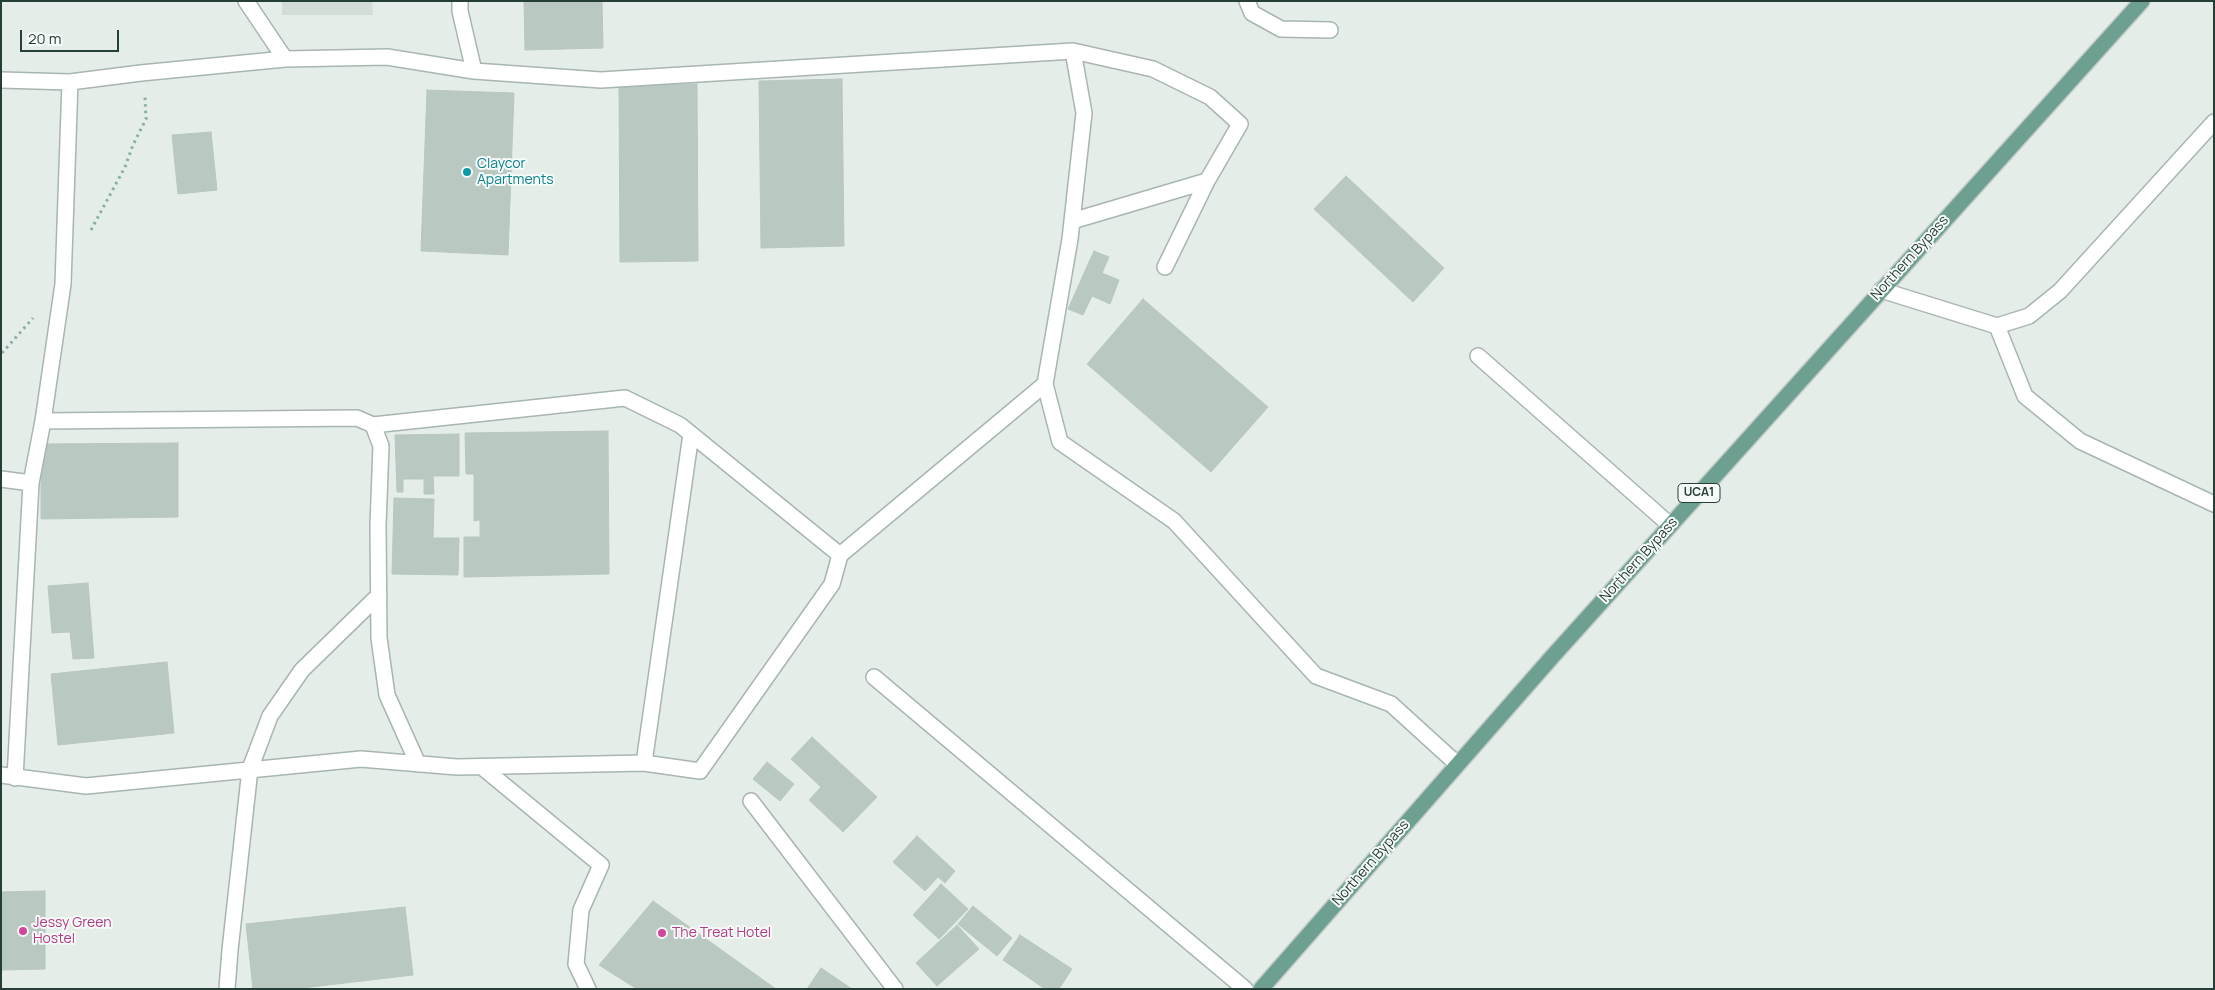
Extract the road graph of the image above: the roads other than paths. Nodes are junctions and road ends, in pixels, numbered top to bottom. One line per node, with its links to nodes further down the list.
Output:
1 (246, 1): 7 (street)
2 (460, 1): 8 (street)
3 (1247, 1): 5 (street)
4 (2142, 1): 15 (main road, Northern Bypass / UCA1)
5 (1330, 30)
6 (1073, 51): 8 (street); 12 (street); 13 (street)
7 (285, 59): 8 (street); 10 (street)
8 (474, 71)
9 (1, 80): 10 (street)
10 (70, 82): 19 (street)
11 (2214, 122): 16 (street)
12 (1207, 181): 13 (street); 14 (street)
13 (1072, 221): 18 (street)
14 (1165, 267)
15 (1881, 290): 16 (street); 25 (main road, Northern Bypass / UCA1)
16 (1997, 326): 24 (street)
17 (1478, 356): 25 (street)
18 (1045, 384): 26 (street); 31 (street)
19 (43, 421): 20 (street); 23 (street)
20 (373, 425): 21 (street); 27 (street)
21 (691, 434): 26 (street); 29 (street)
22 (1, 479): 23 (street)
23 (31, 483): 34 (street)
24 (2214, 504)
25 (1670, 526): 31 (main road, Northern Bypass / UCA1)
26 (840, 555): 29 (street)
27 (379, 595): 30 (street); 33 (street)
28 (874, 677): 39 (street)
29 (644, 763): 32 (street)
30 (418, 764): 32 (street); 33 (street)
31 (1457, 764): 40 (main road, Northern Bypass / UCA1)
32 (482, 767): 37 (street)
33 (250, 769): 34 (street); 36 (street)
34 (8, 776)
35 (751, 800): 38 (street)
36 (227, 989)
37 (588, 989)
38 (895, 989)
39 (1245, 989)
40 (1261, 989)

